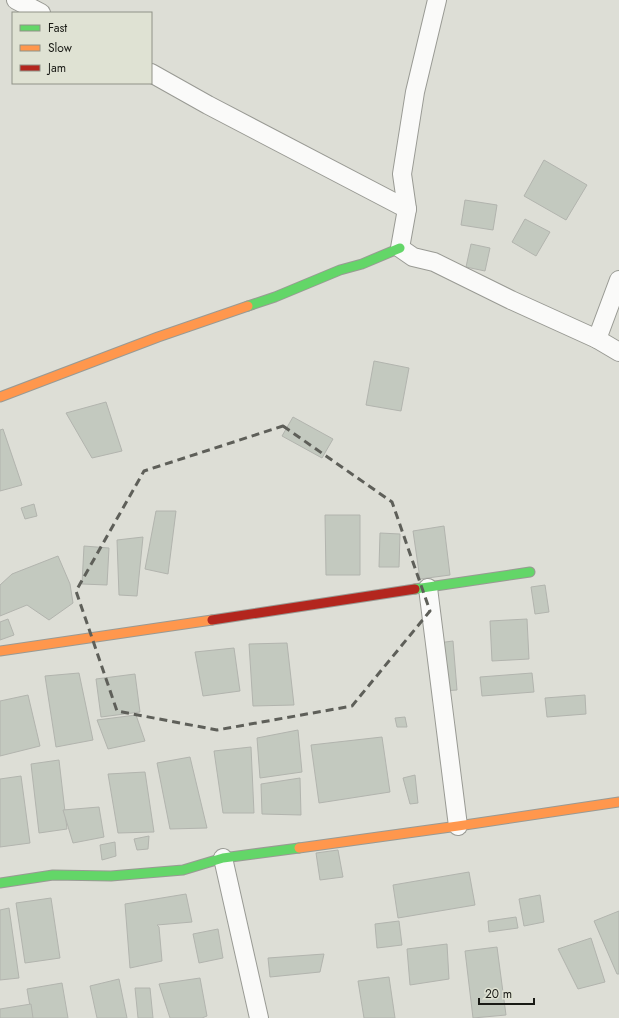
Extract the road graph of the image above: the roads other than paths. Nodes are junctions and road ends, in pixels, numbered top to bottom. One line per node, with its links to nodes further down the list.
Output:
1 (16, 0): 3 (street)
2 (437, 0): 5 (street)
3 (39, 12)
4 (152, 74): 5 (street)
5 (407, 209): 6 (street)
6 (400, 248): 8 (street); 10 (street)
7 (619, 280): 8 (street)
8 (597, 339): 9 (street)
9 (619, 352)
10 (0, 397)
11 (530, 572): 12 (street)
12 (428, 588): 13 (street); 15 (street)
13 (0, 651)
14 (619, 802): 15 (street)
15 (458, 826): 16 (street)
16 (223, 858): 17 (street); 18 (street)
17 (0, 883)
18 (259, 1018)

